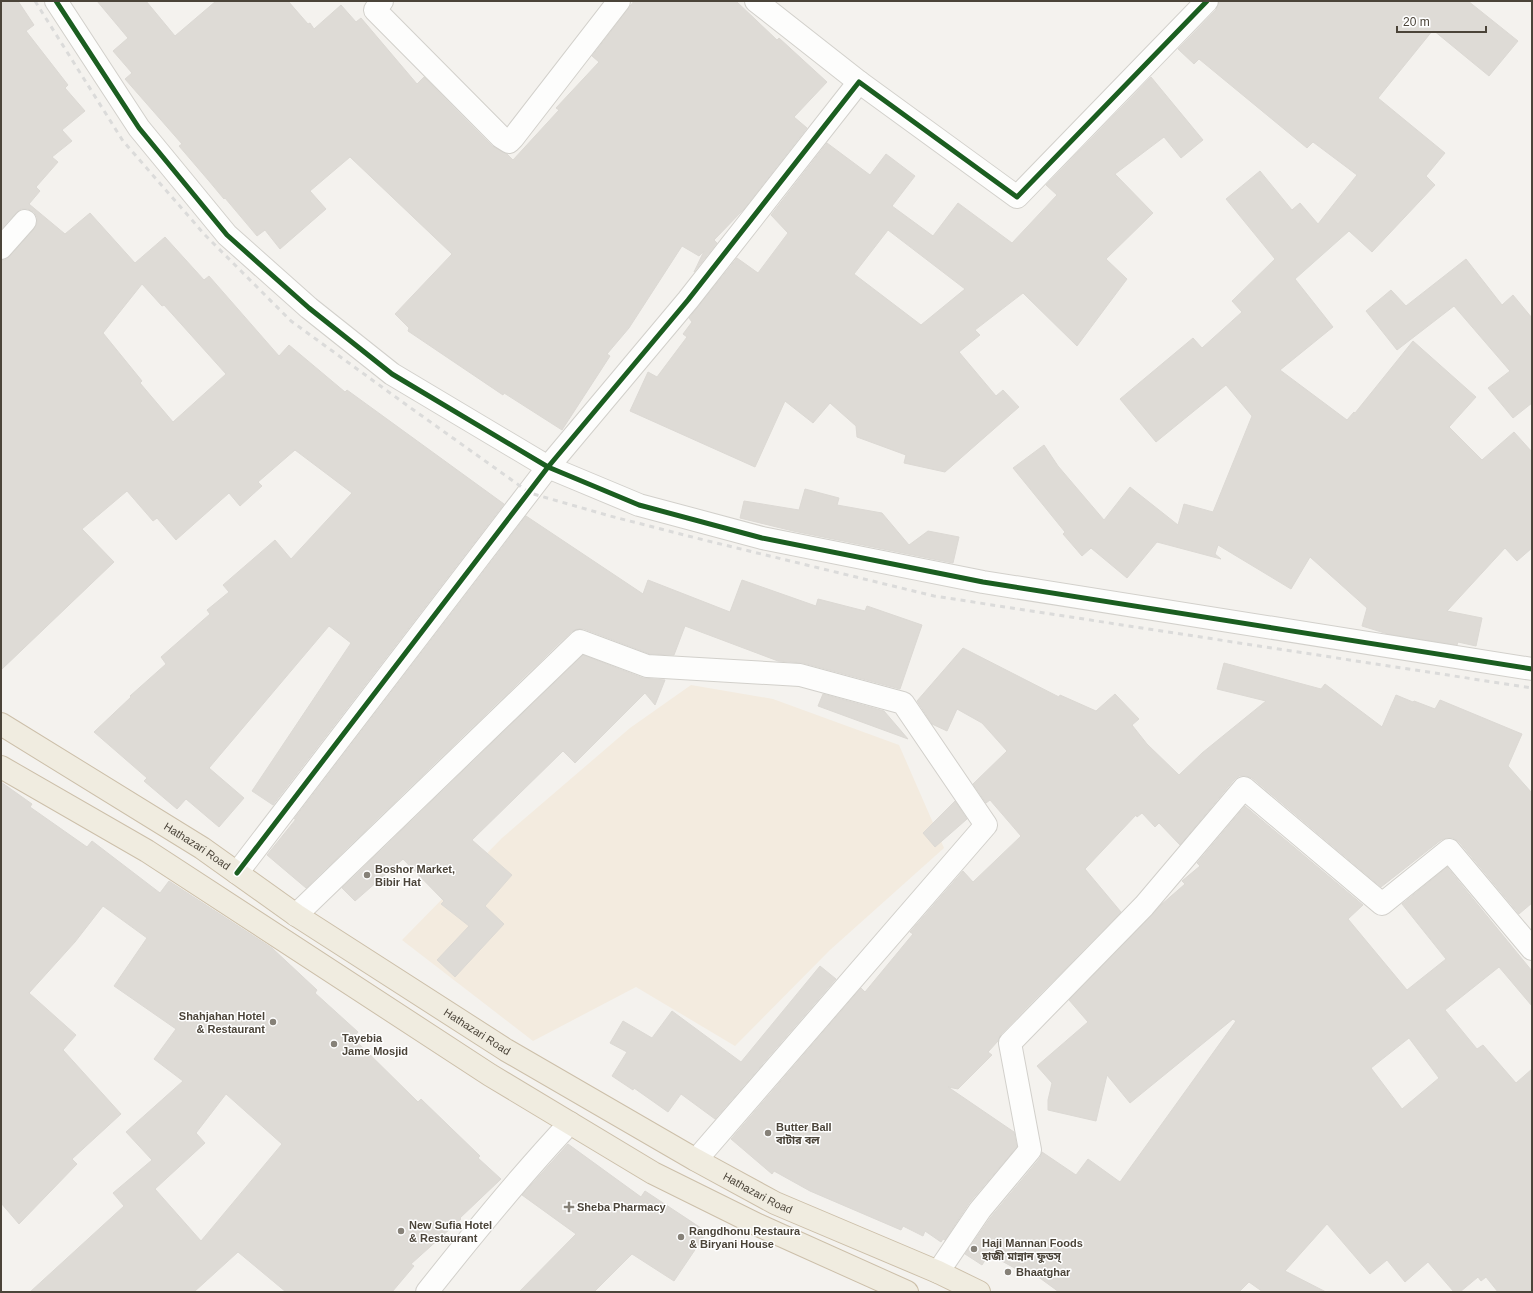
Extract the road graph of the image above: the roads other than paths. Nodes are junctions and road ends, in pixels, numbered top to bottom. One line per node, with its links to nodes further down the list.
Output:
1 (56, 1): 9 (street)
2 (382, 1): 3 (street)
3 (619, 1)
4 (756, 1): 6 (street)
5 (1207, 1): 6 (street)
6 (859, 82): 9 (street)
7 (25, 221): 8 (street)
8 (1, 248)
9 (548, 467): 10 (street); 13 (street)
10 (1532, 669)
11 (1, 724): 13 (highway, Hathazari Road)
12 (1, 767): 16 (highway)
13 (237, 873): 14 (highway, Hathazari Road)
14 (296, 915): 17 (highway, Hathazari Road); 17 (street)
15 (1532, 949): 18 (street)
16 (570, 1123): 19 (street); 20 (highway)
17 (696, 1160): 18 (highway, Hathazari Road)
18 (938, 1272): 21 (highway, Hathazari Road)
19 (427, 1292)
20 (907, 1292)
21 (979, 1292)

